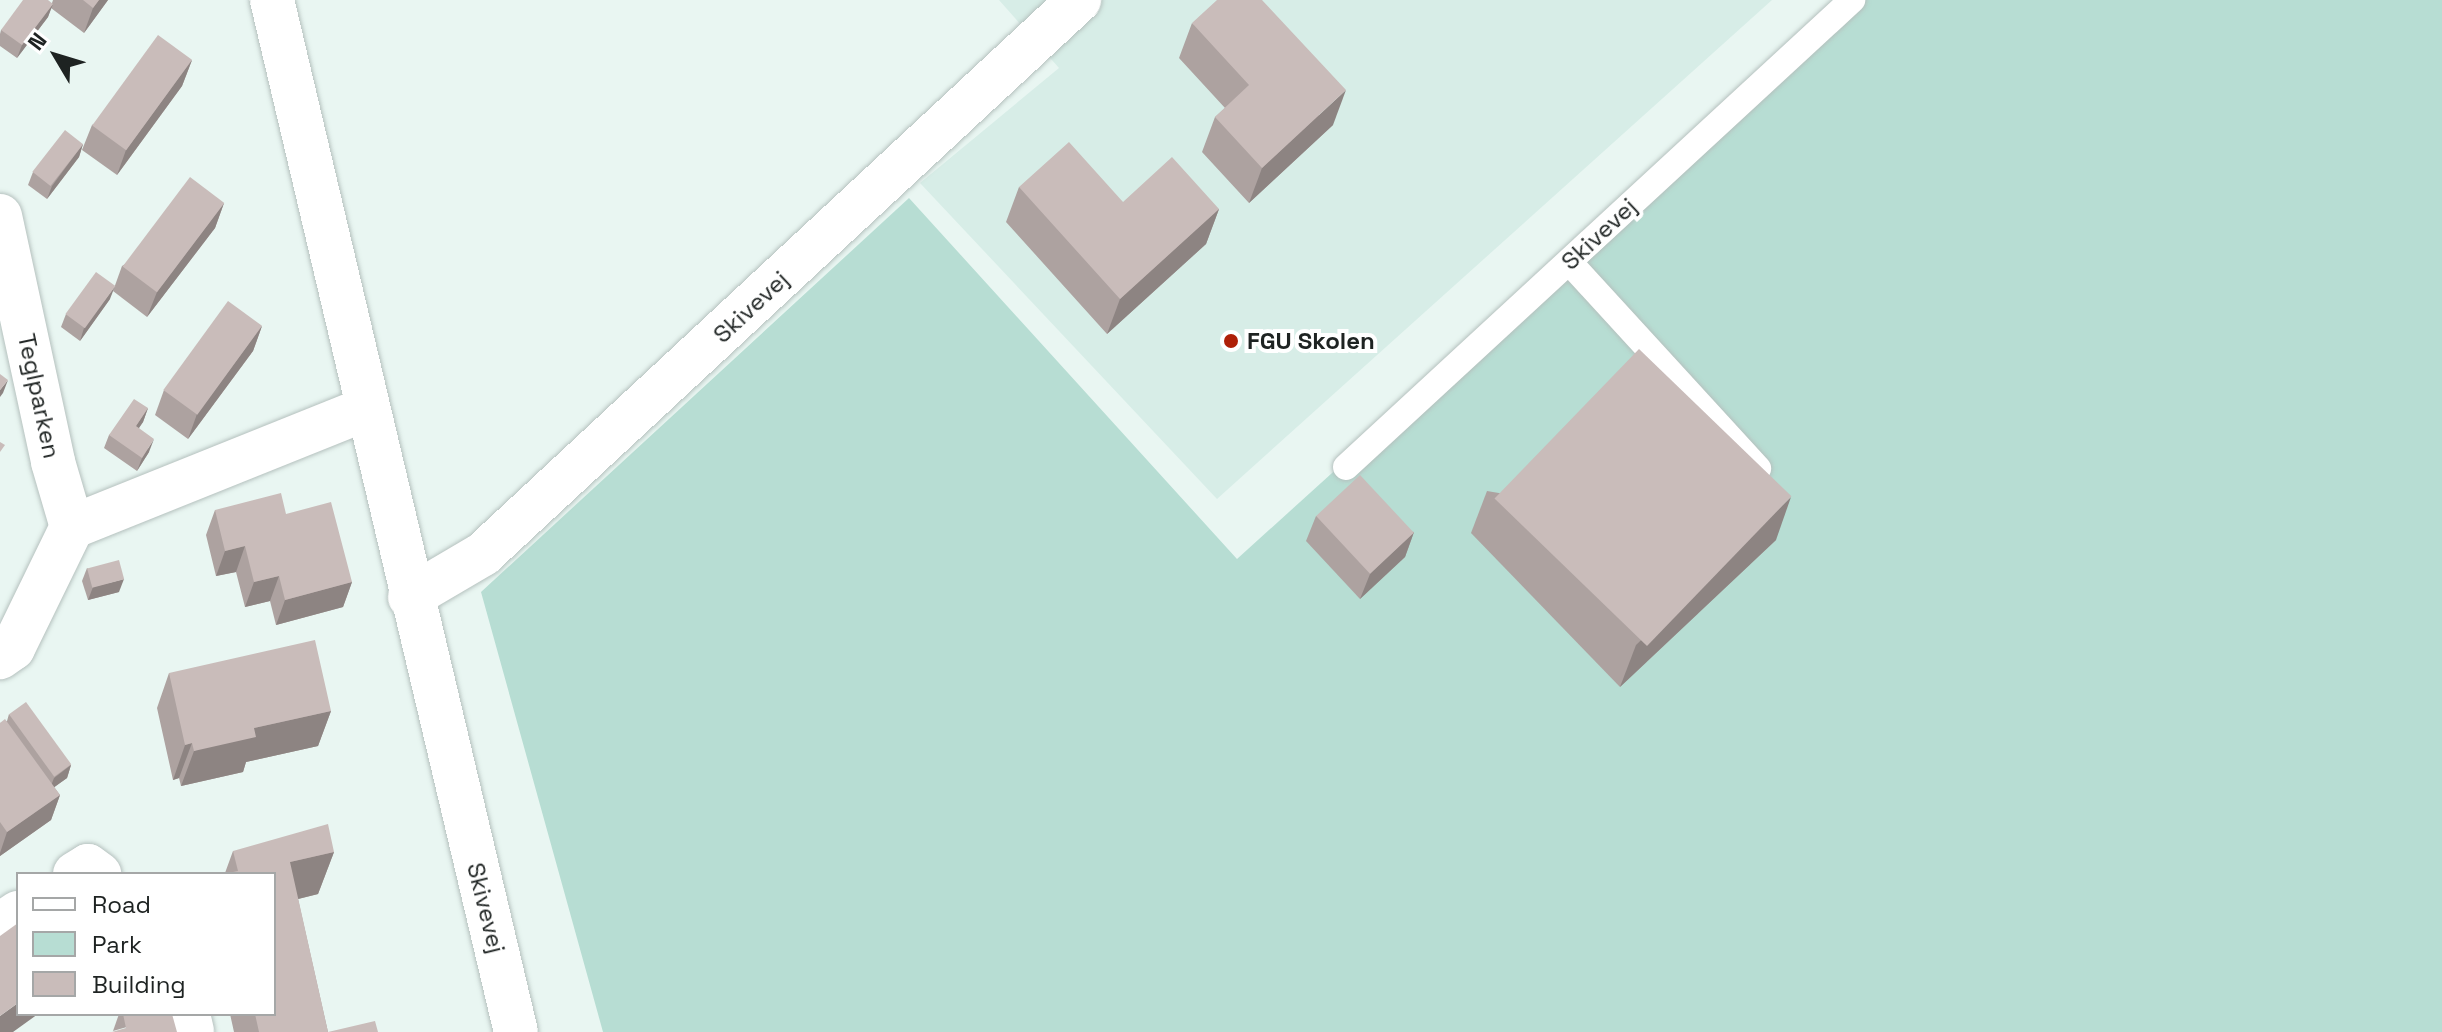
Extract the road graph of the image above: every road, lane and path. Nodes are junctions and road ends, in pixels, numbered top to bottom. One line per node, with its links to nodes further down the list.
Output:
1 (272, 0): 6 (street, Skivevej)
2 (1079, 0): 10 (street, Skivevej)
3 (1852, 0): 5 (lane, Skivevej)
4 (0, 216): 9 (street, Teglparken)
5 (1569, 262): 7 (lane, Skivevej); 8 (lane)
6 (366, 409): 9 (street); 10 (street, Skivevej)
7 (1346, 467)
8 (1761, 470)
9 (72, 527): 11 (street)
10 (410, 597): 14 (street, Skivevej)
11 (0, 657)
12 (78, 872): 13 (street)
13 (96, 872)
14 (516, 1032)

